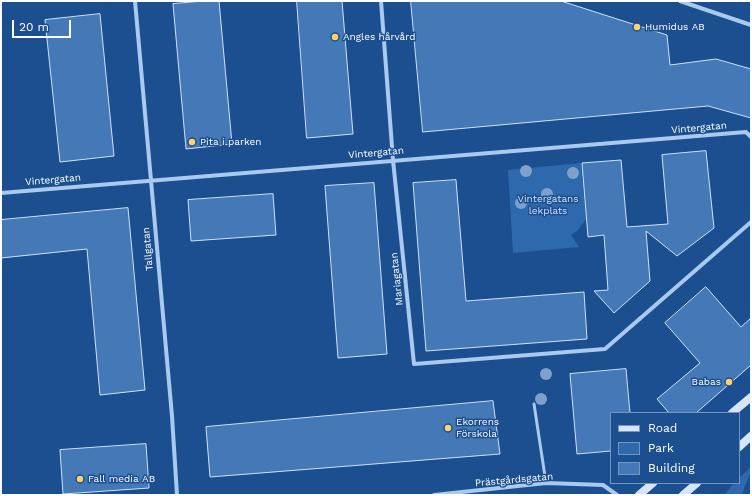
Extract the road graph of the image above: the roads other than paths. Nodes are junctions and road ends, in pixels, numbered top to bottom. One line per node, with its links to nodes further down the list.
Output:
1 (134, 1): 7 (street, Tallgatan)
2 (381, 1): 6 (street, Mariagatan)
3 (680, 1): 4 (street)
4 (751, 25)
5 (751, 137): 6 (street, Vintergatan)
6 (393, 160): 7 (street, Vintergatan); 9 (street, Mariagatan)
7 (150, 179): 8 (street, Vintergatan); 18 (street, Tallgatan)
8 (1, 193)
9 (751, 222)
10 (751, 397): 12 (street)
11 (534, 404): 15 (lane)
12 (733, 412)
13 (751, 436): 14 (street)
14 (740, 446)
15 (546, 483): 19 (street, Prästgårdsgatan); 20 (street, Prästgårdsgatan)
16 (652, 484): 21 (street)
17 (696, 484): 22 (street)
18 (177, 495)
19 (434, 495)
20 (617, 495)
21 (639, 495)
22 (683, 495)

